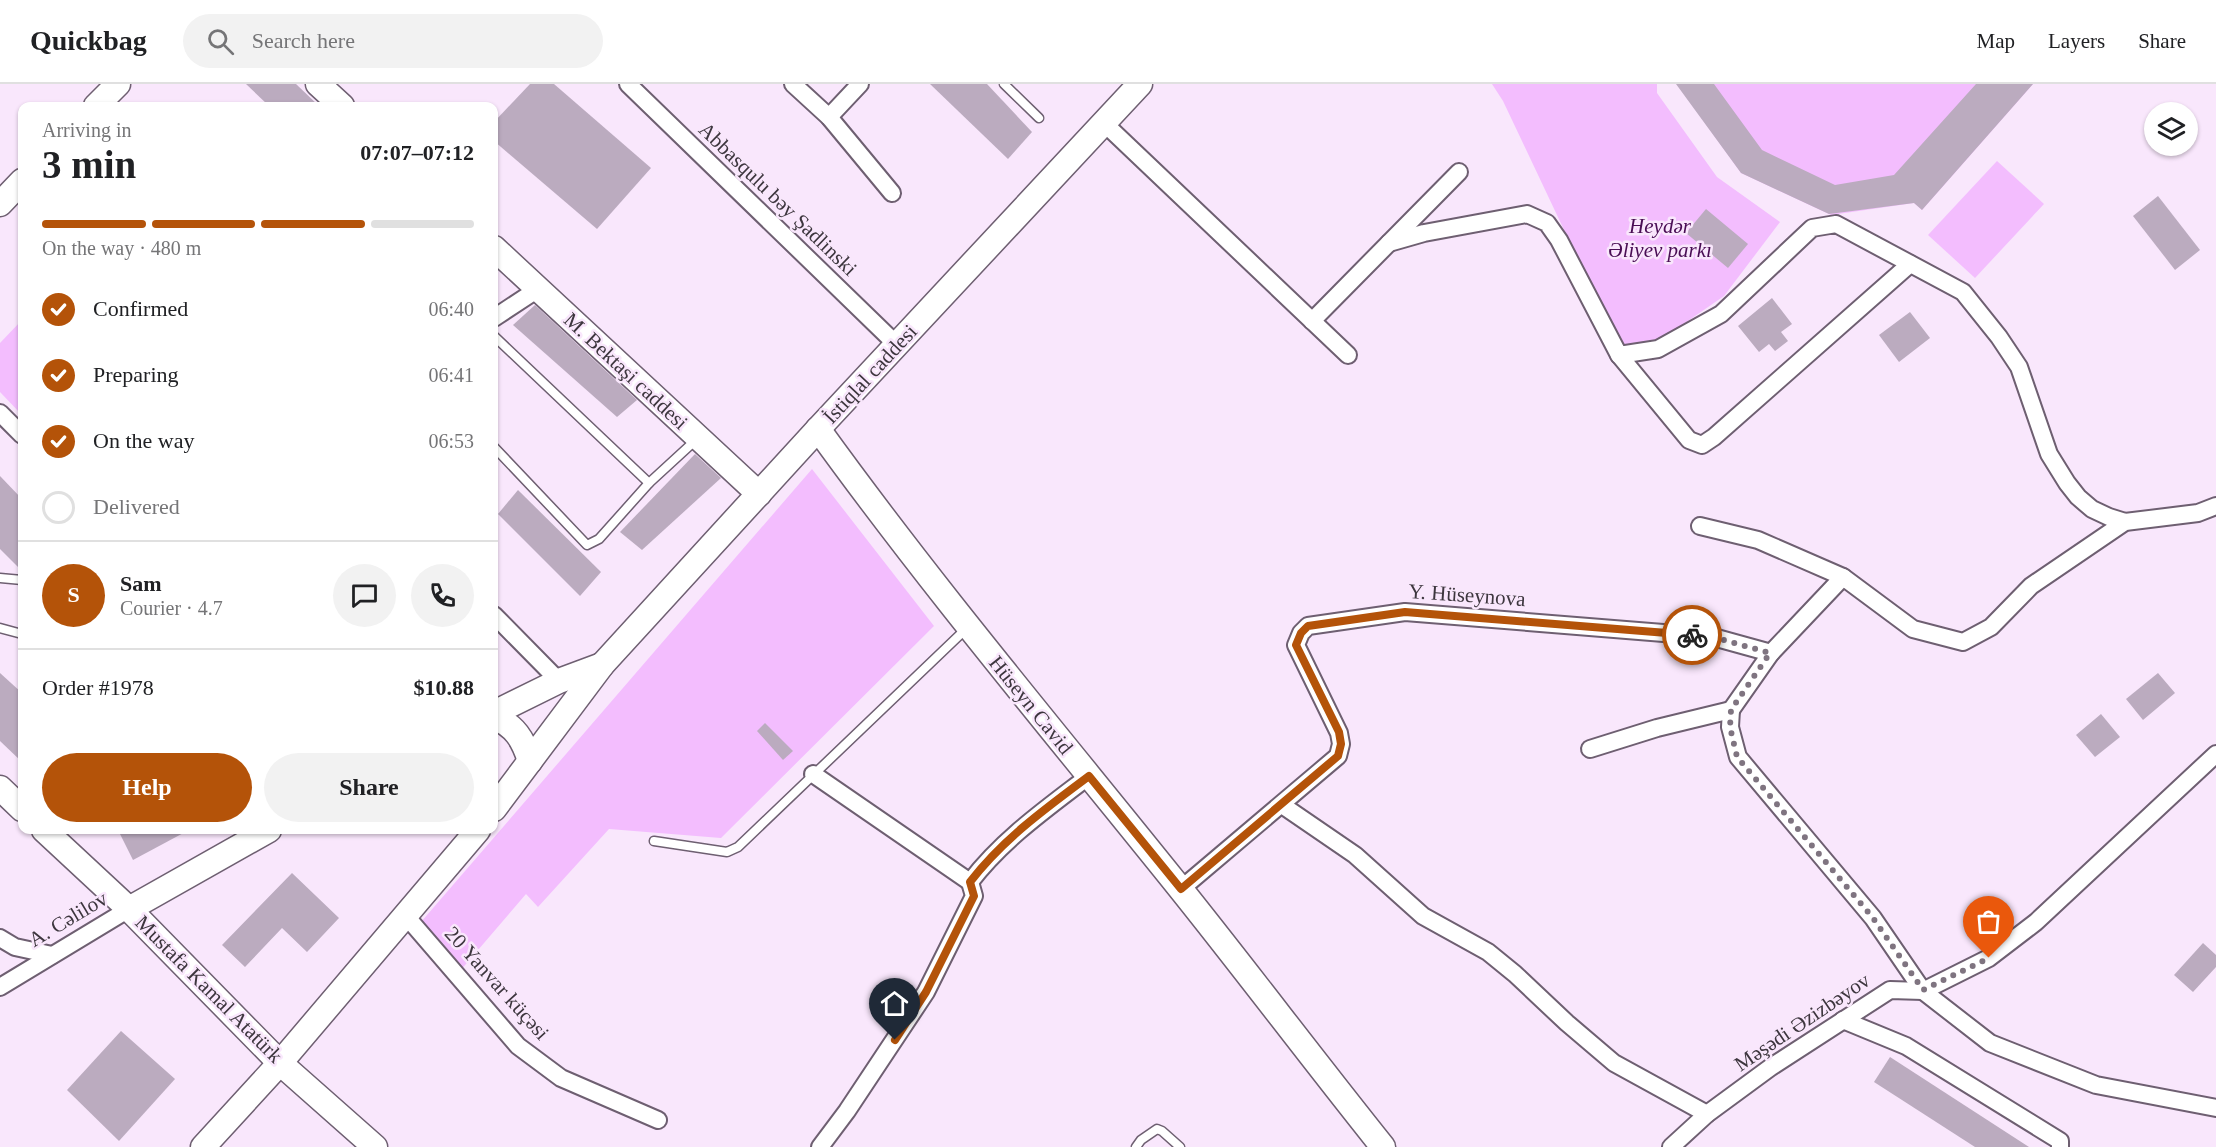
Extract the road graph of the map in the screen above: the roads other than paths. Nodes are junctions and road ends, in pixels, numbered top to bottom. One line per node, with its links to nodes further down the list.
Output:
1 (118, 84): 8 (main road)
2 (318, 84): 9 (main road)
3 (628, 84): 24 (street, Abbasqulu bəy Şadlinski)
4 (793, 84): 10 (street)
5 (860, 84): 10 (street)
6 (1004, 84): 11 (lane)
7 (1140, 84): 12 (main road, İstiqlal caddesi)
8 (100, 102)
9 (338, 102)
10 (829, 117): 15 (street)
11 (1039, 118)
12 (1104, 123): 22 (street); 24 (main road, İstiqlal caddesi)
13 (1459, 172): 17 (street)
14 (18, 185): 16 (main road)
15 (892, 193)
16 (0, 204)
17 (1389, 243): 22 (street); 26 (street)
18 (498, 252): 20 (main road, M. Bektaşi caddesi)
19 (1910, 264): 26 (street); 26 (street); 35 (street)
20 (538, 289): 21 (street); 30 (main road, M. Bektaşi caddesi)
21 (498, 315)
22 (1312, 321): 25 (street)
23 (498, 340): 32 (lane)
24 (897, 345): 28 (main road, İstiqlal caddesi)
25 (1348, 355)
26 (1619, 355)
27 (0, 413): 29 (street)
28 (818, 429): 33 (main road, İstiqlal caddesi); 41 (main road, Hüseyn Cavid)
29 (18, 431)
30 (698, 438): 32 (lane); 33 (main road, M. Bektaşi caddesi)
31 (498, 451): 32 (lane)
32 (649, 483)
33 (759, 494): 45 (main road, İstiqlal caddesi)
34 (2216, 506): 35 (street)
35 (2125, 522): 37 (street)
36 (1700, 526): 37 (street)
37 (1843, 577): 44 (street)
38 (0, 578): 39 (lane)
39 (18, 580)
40 (498, 619): 46 (street)
41 (968, 627): 53 (lane); 54 (main road, Hüseyn Cavid)
42 (0, 628): 43 (lane)
43 (18, 633)
44 (1770, 653): 47 (street); 58 (street, Y. Hüseynova)
45 (602, 665): 46 (main road); 52 (main road, İstiqlal caddesi)
46 (559, 681): 48 (main road)
47 (1731, 710): 50 (street); 70 (street)
48 (498, 713)
49 (498, 718): 52 (main road)
50 (1590, 749)
51 (2216, 754): 70 (street, Məşədi Əzizbəyov)
52 (530, 761): 56 (main road, İstiqlal caddesi)
53 (813, 774): 62 (lane); 63 (street)
54 (1089, 776): 63 (street); 64 (main road, Hüseyn Cavid)
55 (0, 788): 57 (main road)
56 (498, 804)
57 (18, 805)
58 (1282, 805): 64 (street, Y. Hüseynova); 74 (street)
59 (48, 834): 65 (main road, Mustafa Kamal Atatürk)
60 (258, 834): 65 (main road)
61 (475, 834): 66 (main road)
62 (654, 841)
63 (970, 882): 78 (street)
64 (1181, 889): 81 (main road, Hüseyn Cavid)
65 (129, 909): 68 (street, A. Cəlilov); 72 (main road, Mustafa Kamal Atatürk)
66 (406, 916): 72 (main road); 75 (street, 20 Yanvar küçəsi)
67 (0, 938): 68 (street)
68 (52, 955): 69 (street, A. Cəlilov)
69 (0, 987)
70 (1923, 990): 71 (street, Məşədi Əzizbəyov); 73 (street)
71 (1843, 1020): 74 (street, Məşədi Əzizbəyov); 83 (street)
72 (280, 1063): 76 (main road); 77 (main road, Mustafa Kamal Atatürk)
73 (2216, 1108)
74 (1707, 1114): 82 (street, Məşədi Əzizbəyov)
75 (658, 1120)
76 (203, 1147)
77 (375, 1147)
78 (820, 1147)
79 (1136, 1147): 80 (lane)
80 (1180, 1147)
81 (1383, 1147)
82 (1671, 1147)
83 (2060, 1147)

